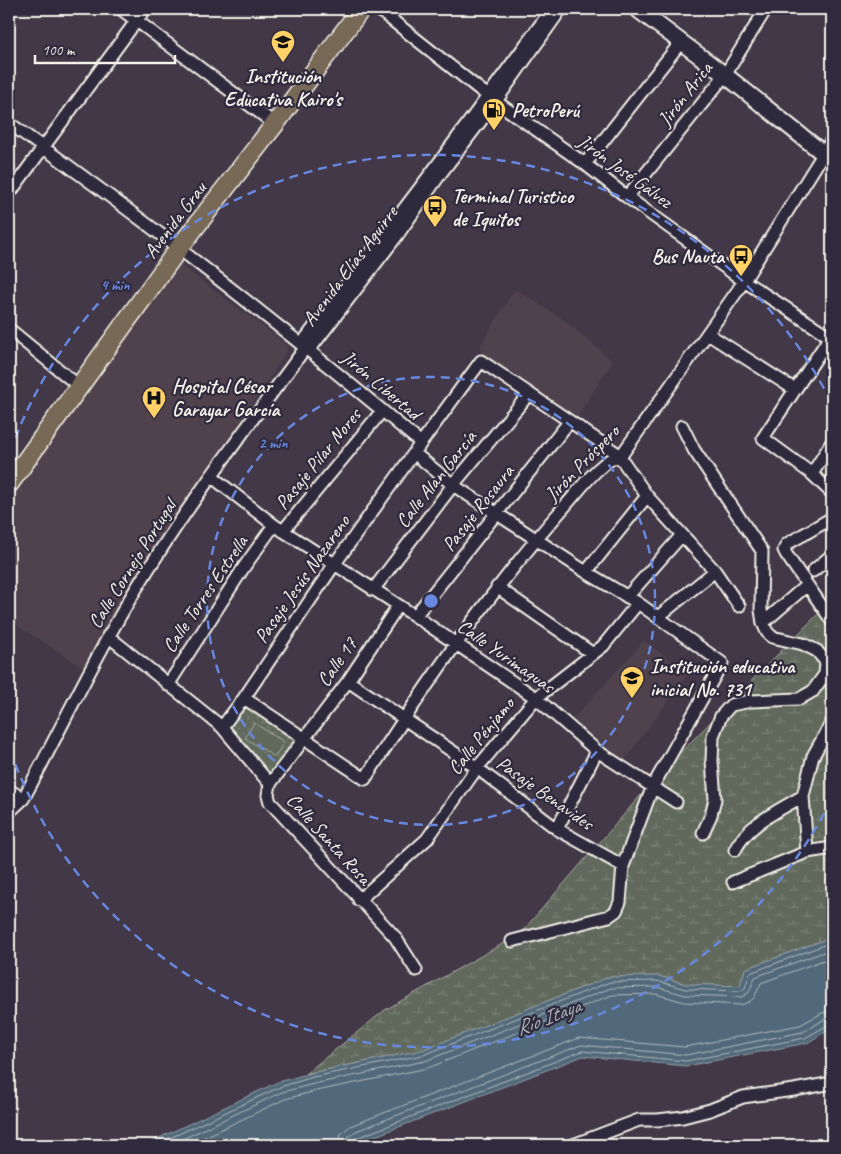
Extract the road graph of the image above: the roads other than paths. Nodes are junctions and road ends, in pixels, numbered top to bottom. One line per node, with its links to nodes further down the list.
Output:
1 (121, 9): 10 (street)
2 (145, 9): 10 (street)
3 (346, 9): 14 (main road, Avenida Grau)
4 (361, 9): 14 (main road, Avenida Grau)
5 (378, 9): 13 (street, Jirón José Gálvez)
6 (552, 9): 13 (street, Avenida Elías Aguirre)
7 (562, 9): 13 (street, Avenida Elías Aguirre)
8 (637, 9): 11 (main road)
9 (766, 9): 12 (street, Jirón Arica)
10 (136, 20): 14 (street); 17 (street)
11 (681, 42): 12 (main road); 19 (street)
12 (725, 75): 18 (main road); 21 (street, Jirón Arica)
13 (492, 99): 19 (street, Jirón José Gálvez); 27 (street, Avenida Elías Aguirre)
14 (271, 121): 22 (main road, Avenida Grau)
15 (9, 123): 17 (street, Jirón Libertad)
16 (832, 140): 18 (street, Jirón Próspero)
17 (44, 147): 20 (street); 22 (street, Jirón Libertad)
18 (824, 154): 23 (street, Jirón Próspero)
19 (585, 164): 21 (street, Jirón José Gálvez)
20 (9, 194)
21 (627, 198): 23 (street, Jirón José Gálvez)
22 (175, 245): 27 (street, Jirón Libertad); 28 (main road, Avenida Grau)
23 (744, 281): 25 (street, Jirón Próspero); 26 (street, Jirón José Gálvez)
24 (9, 329): 28 (street)
25 (708, 334): 29 (street); 37 (street, Jirón Próspero)
26 (832, 336): 29 (street)
27 (306, 347): 31 (street, Jirón Libertad); 40 (street, Calle Cornejo Portugal)
28 (76, 383): 38 (main road, Avenida Grau); 41 (main road, Avenida Grau)
29 (794, 389): 39 (street)
30 (529, 394): 32 (street); 35 (street); 42 (street, Calle Alan García)
31 (382, 411): 35 (street, Jirón Libertad); 47 (street, Pasaje Pilar Nores)
32 (569, 422): 37 (street); 45 (street, Pasaje Rosaura)
33 (682, 426): 65 (street)
34 (832, 442): 39 (street)
35 (421, 443): 36 (street, Jirón Libertad)
36 (414, 454): 42 (street, Jirón Libertad); 51 (street, Pasaje Jesús Nazareno)
37 (618, 454): 44 (street); 49 (street, Jirón Próspero)
38 (9, 466)
39 (812, 474): 43 (street)
40 (211, 476): 47 (street, Calle Yurimaguas); 66 (street, Calle Cornejo Portugal)
41 (9, 484)
42 (453, 485): 45 (street, Jirón Libertad); 57 (street, Calle Alan García)
43 (832, 493)
44 (647, 496): 48 (street); 54 (street)
45 (497, 514): 49 (street, Jirón Libertad); 62 (street, Pasaje Rosaura)
46 (832, 518): 55 (street)
47 (279, 528): 51 (street, Calle Yurimaguas); 70 (street, Calle Torres Estrella)
48 (682, 535): 52 (street); 58 (street)
49 (536, 539): 54 (street, Jirón Libertad); 56 (street, Jirón Próspero)
50 (832, 555): 53 (street)
51 (334, 565): 57 (street, Calle Yurimaguas); 71 (street, Pasaje Jesús Nazareno)
52 (714, 570): 61 (street); 63 (street)
53 (813, 571)
54 (586, 572): 58 (street, Jirón Libertad)
55 (807, 585): 64 (street); 65 (street)
56 (498, 587): 67 (street, Jirón Próspero); 68 (street)
57 (373, 590): 60 (street, Calle Yurimaguas)
58 (627, 597): 59 (street, Jirón Libertad)
59 (638, 603): 63 (street, Jirón Libertad); 68 (street, Calle Pénjamo)
60 (398, 606): 62 (street, Calle Yurimaguas); 69 (street, Calle 17)
61 (739, 606)
62 (415, 616): 67 (street, Calle Yurimaguas)
63 (658, 617): 80 (street, Jirón Libertad)
64 (832, 621)
65 (763, 623): 87 (street)
66 (108, 636): 70 (street, Calle Santa Rosa); 83 (street, Calle Cornejo Portugal)
67 (455, 643): 72 (street, Calle Yurimaguas); 73 (street, Jirón Próspero)
68 (593, 654): 72 (street, Calle Pénjamo)
69 (348, 681): 73 (street, Pasaje Benavides); 76 (street, Calle 17)
70 (168, 685): 75 (street, Calle Santa Rosa)
71 (244, 698): 75 (street, Pasaje Jesús Nazareno); 76 (street)
72 (536, 698): 77 (street, Calle Yurimaguas); 78 (street, Calle Pénjamo)
73 (404, 718): 76 (street, Jirón Próspero); 78 (street, Pasaje Benavides)
74 (832, 722): 82 (street)
75 (222, 727): 79 (street, Calle Santa Rosa)
76 (305, 738): 79 (street, Calle 17)
77 (597, 751): 80 (street, Calle Yurimaguas); 86 (street)
78 (477, 768): 86 (street, Pasaje Benavides); 93 (street, Calle Pénjamo)
79 (270, 784): 93 (street, Calle Santa Rosa)
80 (653, 786): 84 (street, Calle Yurimaguas); 91 (street)
81 (9, 790): 83 (street)
82 (803, 796): 89 (street); 90 (street)
83 (22, 799): 85 (street, Calle Cornejo Portugal)
84 (676, 802)
85 (9, 812)
86 (557, 829): 91 (street, Pasaje Benavides)
87 (703, 832)
88 (832, 848): 90 (street)
89 (735, 850)
90 (807, 852): 92 (street)
91 (623, 866): 94 (street)
92 (733, 882)
93 (359, 900): 95 (street, Calle Santa Rosa)
94 (512, 941)
95 (416, 970)
96 (832, 1083): 97 (street)
97 (573, 1145)

